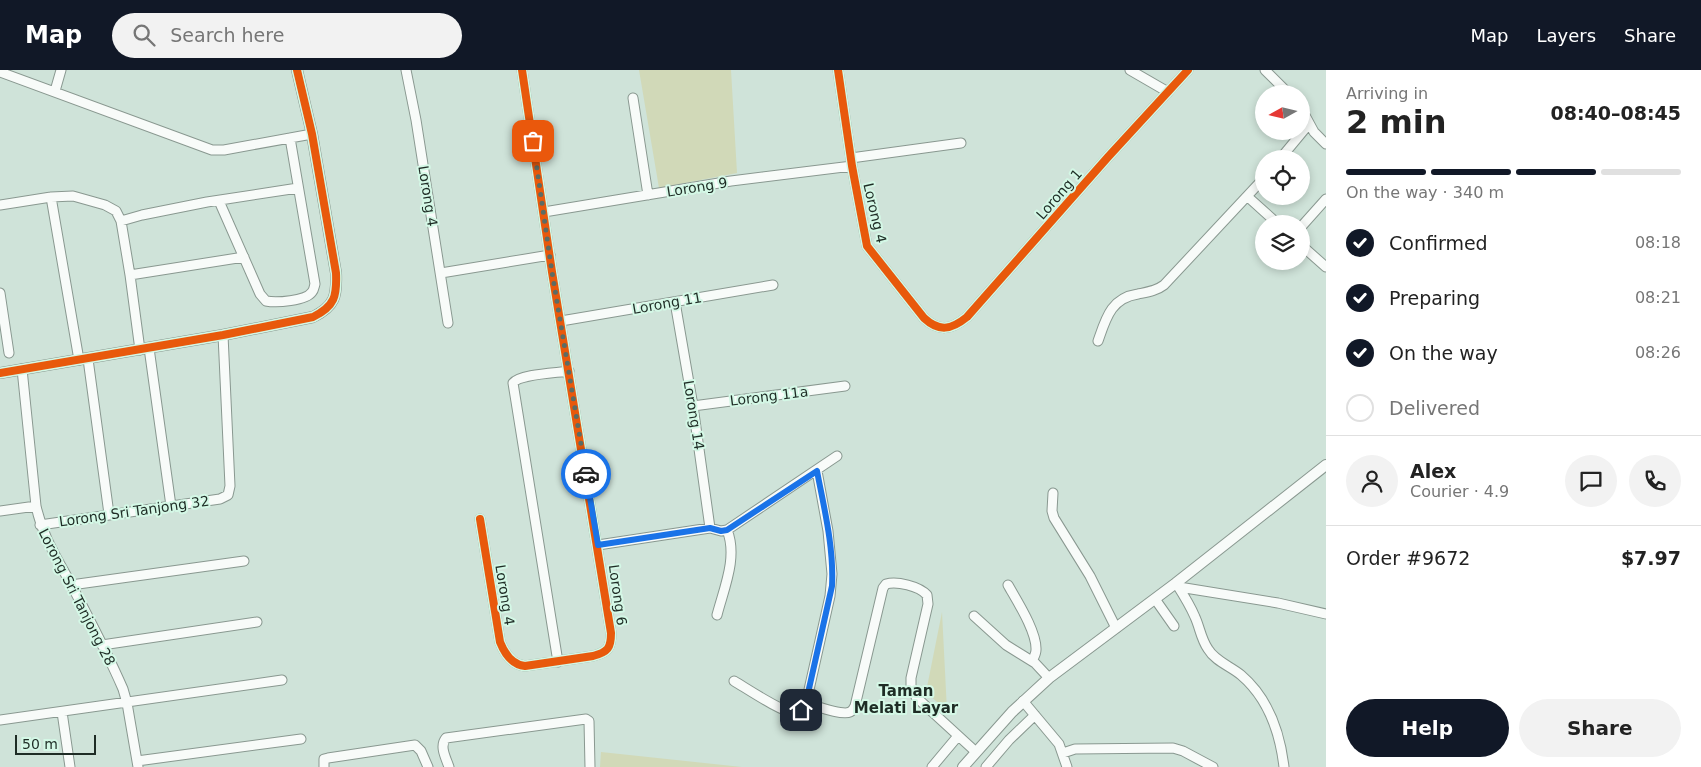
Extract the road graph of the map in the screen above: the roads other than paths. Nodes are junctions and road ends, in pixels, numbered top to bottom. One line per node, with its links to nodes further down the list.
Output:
1 (62, 70): 11 (street)
2 (297, 70): 15 (street)
3 (406, 70): 38 (street, Lorong 4)
4 (522, 70): 30 (street, Lorong 6)
5 (838, 70): 21 (street, Lorong 4)
6 (1130, 70): 12 (street)
7 (1188, 70): 12 (street, Lorong 1)
8 (1266, 70): 10 (street)
9 (0, 72): 11 (street)
10 (1281, 85)
11 (55, 91): 16 (street)
12 (1168, 92): 45 (street, Lorong 1)
13 (633, 98): 24 (street)
14 (1310, 124): 19 (street)
15 (312, 134): 16 (street); 46 (street)
16 (290, 138): 22 (street)
17 (1296, 140): 20 (street)
18 (961, 143): 21 (street, Lorong 9)
19 (1326, 144)
20 (1288, 150)
21 (851, 162): 24 (street, Lorong 9); 45 (street, Lorong 4)
22 (298, 188): 28 (street); 36 (street)
23 (1255, 188): 25 (street)
24 (648, 195): 30 (street, Lorong 9)
25 (1248, 196): 31 (street); 47 (street)
26 (51, 197): 29 (street); 33 (street); 50 (street)
27 (1326, 199): 32 (street)
28 (219, 201): 33 (street); 36 (street)
29 (0, 205)
30 (544, 212): 35 (street, Lorong 6)
31 (1268, 215)
32 (1310, 217)
33 (121, 221): 39 (street)
34 (1310, 253): 37 (street)
35 (550, 255): 38 (street); 43 (street, Lorong 6)
36 (244, 257): 39 (street)
37 (1326, 267)
38 (441, 273): 44 (street, Lorong 4)
39 (130, 275): 48 (street)
40 (773, 285): 42 (street, Lorong 11)
41 (0, 298): 49 (street)
42 (675, 302): 43 (street, Lorong 11); 55 (street, Lorong 14)
43 (561, 321): 52 (street, Lorong 6)
44 (448, 323)
45 (946, 328)
46 (223, 335): 48 (street); 61 (street, Lorong Sri Tanjong 32)
47 (1098, 341)
48 (145, 349): 50 (street); 61 (street)
49 (10, 353)
50 (83, 359): 51 (street); 63 (street)
51 (22, 369): 53 (street); 60 (street, Lorong Sri Tanjong 28)
52 (569, 371): 68 (street, Lorong 6); 82 (street)
53 (0, 373)
54 (845, 386): 55 (street, Lorong 11a)
55 (693, 406): 66 (street, Lorong 14)
56 (837, 456): 58 (street)
57 (1326, 465): 72 (street)
58 (817, 471): 67 (street); 88 (street)
59 (1053, 493): 79 (street)
60 (36, 506): 62 (street); 65 (street, Lorong Sri Tanjong 28)
61 (171, 506): 63 (street, Lorong Sri Tanjong 32)
62 (0, 510)
63 (109, 514): 65 (street, Lorong Sri Tanjong 32)
64 (480, 519): 83 (street, Lorong 4)
65 (40, 525): 70 (street, Lorong Sri Tanjong 28)
66 (710, 528): 67 (street); 68 (street)
67 (727, 530): 75 (street)
68 (598, 545): 82 (street, Lorong 6)
69 (244, 561): 70 (street)
70 (71, 585): 80 (street, Lorong Sri Tanjong 28)
71 (1008, 585): 81 (street)
72 (1178, 585): 73 (street); 74 (street); 108 (street)
73 (1155, 599): 78 (street); 79 (street)
74 (1326, 614)
75 (717, 615)
76 (974, 616): 81 (street)
77 (257, 622): 80 (street)
78 (1174, 626)
79 (1116, 628): 84 (street)
80 (102, 645): 89 (street, Lorong Sri Tanjong 28)
81 (1032, 660): 84 (street)
82 (558, 662): 83 (street, Lorong 6)
83 (521, 666)
84 (1049, 678): 87 (street)
85 (282, 680): 89 (street)
86 (734, 681): 88 (street)
87 (1023, 701): 91 (street); 95 (street)
88 (806, 702): 93 (street)
89 (127, 703): 90 (street); 97 (street, Lorong Sri Tanjong 28)
90 (62, 712): 92 (street); 98 (street)
91 (1035, 715): 96 (street); 105 (street)
92 (0, 720)
93 (958, 736): 95 (street); 103 (street)
94 (301, 739): 97 (street)
95 (976, 752): 104 (street)
96 (1063, 753): 106 (street); 107 (street)
97 (137, 764)
98 (70, 767)
99 (324, 767): 100 (street)
100 (428, 767)
101 (449, 767): 102 (street)
102 (590, 767)
103 (932, 767)
104 (963, 767)
105 (986, 767)
106 (1067, 767)
107 (1213, 767)
108 (1284, 767)

